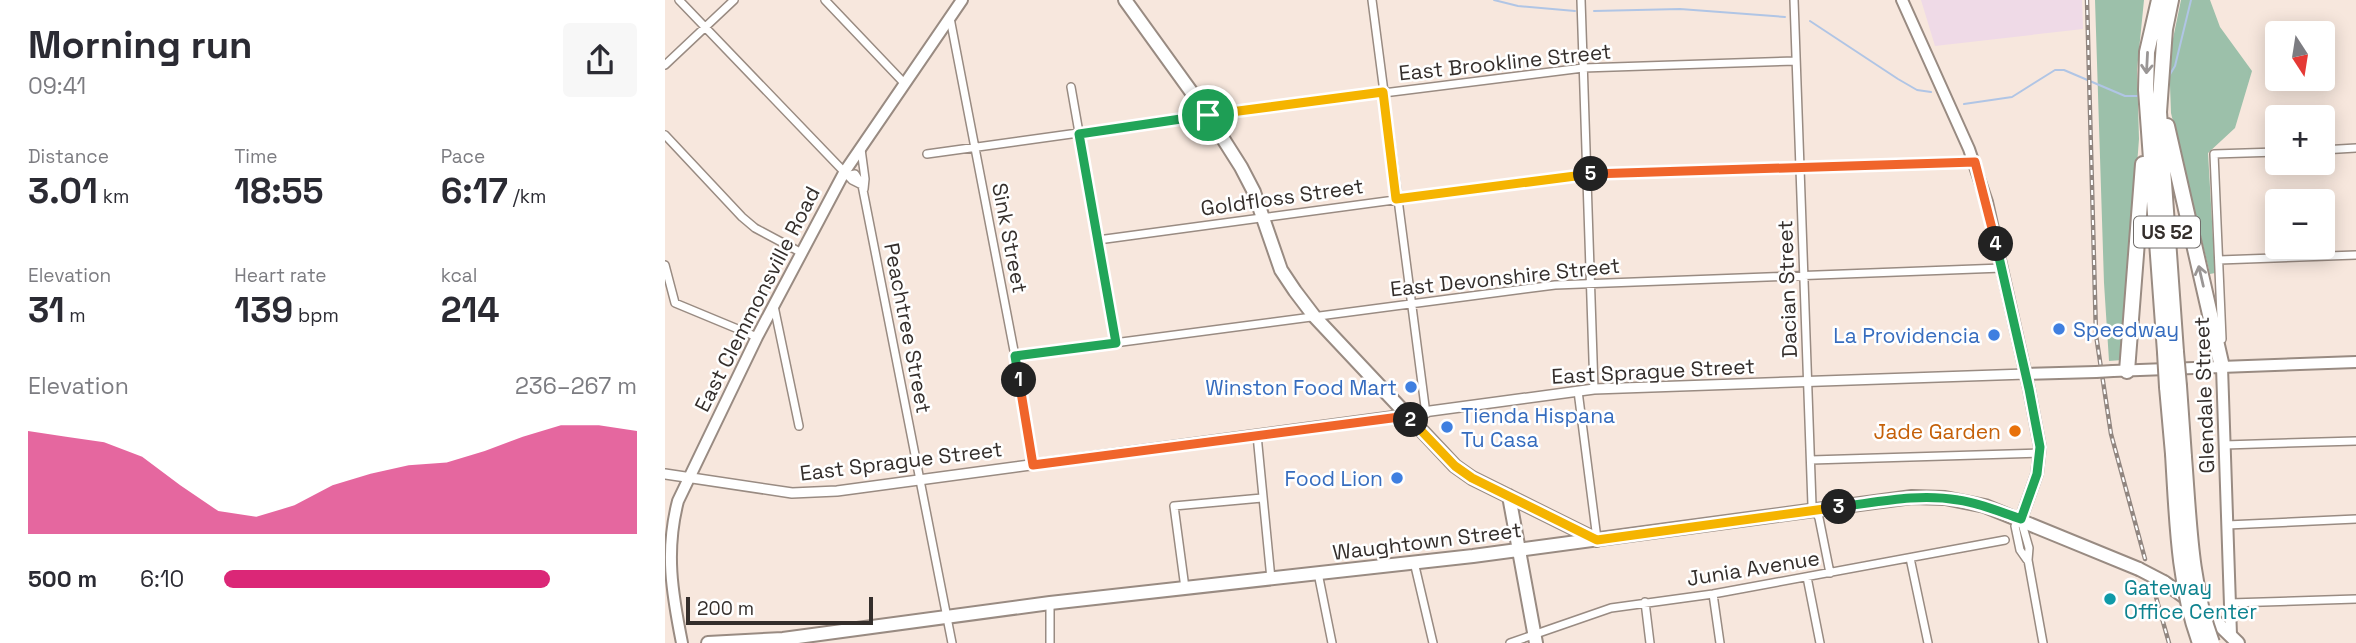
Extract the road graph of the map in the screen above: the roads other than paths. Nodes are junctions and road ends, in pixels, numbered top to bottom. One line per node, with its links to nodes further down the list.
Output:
1 (680, 0): 13 (street)
2 (734, 0): 13 (street)
3 (825, 0): 17 (street)
4 (962, 0): 12 (main road, East Clemmonsville Road)
5 (1125, 0): 21 (main road)
6 (1372, 0): 19 (street)
7 (1581, 0): 16 (street)
8 (1794, 0): 14 (street, Dacian Street)
9 (1902, 0): 31 (main road)
10 (2157, 0): 22 (highway, US 52, one-way to 22)
11 (2172, 0): 20 (highway)
12 (950, 18): 17 (main road, East Clemmonsville Road); 26 (street, Sink Street)
13 (706, 26): 15 (street); 33 (street)
14 (1796, 61): 16 (street, East Brookline Street); 32 (street, Dacian Street)
15 (665, 65)
16 (1583, 68): 19 (street, East Brookline Street); 34 (street)
17 (905, 84): 25 (main road, East Clemmonsville Road)
18 (1071, 88): 23 (street)
19 (1383, 92): 21 (street, East Brookline Street); 36 (street)
20 (2162, 111): 51 (highway, US 52); 54 (highway, one-way to 20)
21 (1208, 115): 23 (street, East Brookline Street); 37 (main road)
22 (2147, 124): 51 (highway, US 52); 55 (highway)
23 (1079, 134): 26 (street, East Brookline Street); 38 (street)
24 (665, 135): 39 (street)
25 (862, 146): 33 (main road, East Clemmonsville Road); 35 (street, Peachtree Street)
26 (975, 148): 30 (street, East Brookline Street); 52 (street, Sink Street)
27 (2356, 148): 28 (street)
28 (2335, 149)
29 (2265, 152): 41 (street, Glendale Street)
30 (927, 155)
31 (1975, 162): 32 (street, Goldfloss Street); 43 (main road)
32 (1800, 168): 34 (street, Goldfloss Street); 44 (street, Dacian Street)
33 (847, 173): 35 (street); 39 (main road, East Clemmonsville Road)
34 (1587, 174): 36 (street, Goldfloss Street); 45 (street)
35 (862, 189): 72 (street, Peachtree Street)
36 (1396, 199): 37 (street, Goldfloss Street); 47 (street)
37 (1262, 217): 38 (street, Goldfloss Street); 48 (main road)
38 (1098, 240): 50 (street)
39 (800, 252): 46 (main road, East Clemmonsville Road)
40 (2356, 255): 41 (street)
41 (2220, 260): 54 (street, Glendale Street)
42 (665, 265): 49 (street)
43 (2002, 268): 44 (street, East Devonshire Street); 56 (main road)
44 (1803, 274): 45 (street, East Devonshire Street); 57 (street, Dacian Street)
45 (1591, 282): 47 (street, East Devonshire Street); 58 (street)
46 (774, 304): 49 (main road, East Clemmonsville Road); 62 (street)
47 (1410, 306): 48 (street, East Devonshire Street); 60 (street)
48 (1314, 316): 50 (street, East Devonshire Street); 61 (main road)
49 (757, 337): 71 (main road, East Clemmonsville Road)
50 (1116, 343): 52 (street, East Devonshire Street)
51 (2170, 352): 67 (highway, US 52, bridge)
52 (1015, 356): 69 (street, Sink Street)
53 (2356, 362): 54 (main road, East Sprague Street)
54 (2222, 367): 55 (main road, East Sprague Street); 65 (main road, Glendale Street)
55 (2120, 371): 56 (main road, East Sprague Street, bridge)
56 (2026, 374): 57 (street, East Sprague Street); 66 (main road)
57 (1808, 382): 58 (street, East Sprague Street); 68 (street, Dacian Street)
58 (1594, 389): 59 (street, East Sprague Street)
59 (1577, 391): 60 (street, East Sprague Street); 79 (street)
60 (1426, 414): 61 (street, East Sprague Street)
61 (1407, 416): 63 (street, East Sprague Street); 73 (main road)
62 (799, 426)
63 (1257, 435): 69 (street, East Sprague Street); 74 (street)
64 (2356, 441): 65 (street)
65 (2224, 445): 78 (main road, Glendale Street)
66 (2040, 453): 68 (street); 76 (main road)
67 (2178, 456): 110 (highway, US 52, bridge); 111 (highway, US 52, bridge)
68 (1811, 460): 75 (street, Dacian Street)
69 (1033, 465): 72 (street, East Sprague Street)
70 (665, 474): 71 (street, East Sprague Street)
71 (690, 478): 72 (street, East Sprague Street); 98 (main road, East Clemmonsville Road)
72 (921, 479): 94 (street, Peachtree Street)
73 (1509, 496): 79 (main road); 81 (main road)
74 (1262, 498): 87 (street); 88 (street)
75 (1815, 511): 76 (main road, Waughtown Street); 79 (main road, Waughtown Street); 85 (street, Dacian Street)
76 (2021, 519): 97 (main road, Waughtown Street, bridge); 109 (street)
77 (2356, 520): 78 (street)
78 (2227, 524): 93 (main road, Glendale Street)
79 (1597, 540): 81 (main road, Waughtown Street)
80 (2005, 540): 82 (street, Junia Avenue)
81 (1519, 550): 83 (main road, Waughtown Street); 96 (main road)
82 (1910, 558): 85 (street, Junia Avenue); 108 (street)
83 (1415, 562): 84 (main road, Waughtown Street); 103 (street)
84 (1318, 573): 87 (main road, Waughtown Street); 102 (street)
85 (1830, 573): 86 (street, Junia Avenue)
86 (1807, 577): 89 (street, Junia Avenue); 107 (street)
87 (1271, 579): 88 (main road, Waughtown Street)
88 (1185, 589): 92 (main road, Waughtown Street)
89 (1713, 594): 91 (street, Junia Avenue); 106 (street)
90 (2356, 599): 93 (street)
91 (1645, 602): 96 (street, Junia Avenue); 105 (street)
92 (1050, 603): 94 (main road, Waughtown Street); 101 (street)
93 (2230, 603): 97 (main road, Glendale Street)
94 (946, 616): 95 (main road, Waughtown Street); 100 (street, Peachtree Street)
95 (810, 639): 99 (main road, Waughtown Street)
96 (1535, 639): 104 (street, Junia Avenue)
97 (2234, 639)
98 (683, 643)
99 (708, 643)
100 (952, 643)
101 (1050, 643)
102 (1332, 643)
103 (1433, 643)
104 (1510, 643)
105 (1650, 643)
106 (1720, 643)
107 (1820, 643)
108 (1928, 643)
109 (2043, 643)
110 (2200, 643)
111 (2212, 643)

